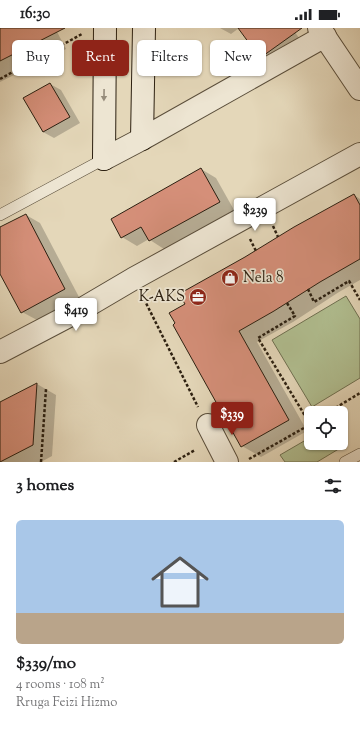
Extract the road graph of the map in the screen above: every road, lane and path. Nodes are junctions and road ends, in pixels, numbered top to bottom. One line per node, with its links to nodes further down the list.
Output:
1 (105, 28): 9 (street, one-way to 9)
2 (144, 28): 7 (street)
3 (322, 32): 6 (street); 7 (street)
4 (82, 34): 5 (path)
5 (0, 79)
6 (360, 89)
7 (142, 139): 9 (street)
8 (360, 154): 11 (street)
9 (104, 159): 10 (lane)
10 (0, 215)
11 (133, 279): 15 (street); 20 (path)
12 (308, 290): 13 (path)
13 (360, 300)
14 (287, 303): 19 (path)
15 (0, 352)
16 (46, 389): 23 (path)
17 (360, 393): 18 (path)
18 (339, 406)
19 (304, 414)
20 (208, 425): 24 (street)
21 (304, 427): 25 (path)
22 (360, 454): 26 (lane)
23 (41, 462)
24 (227, 462)
25 (244, 462)
26 (344, 462)

